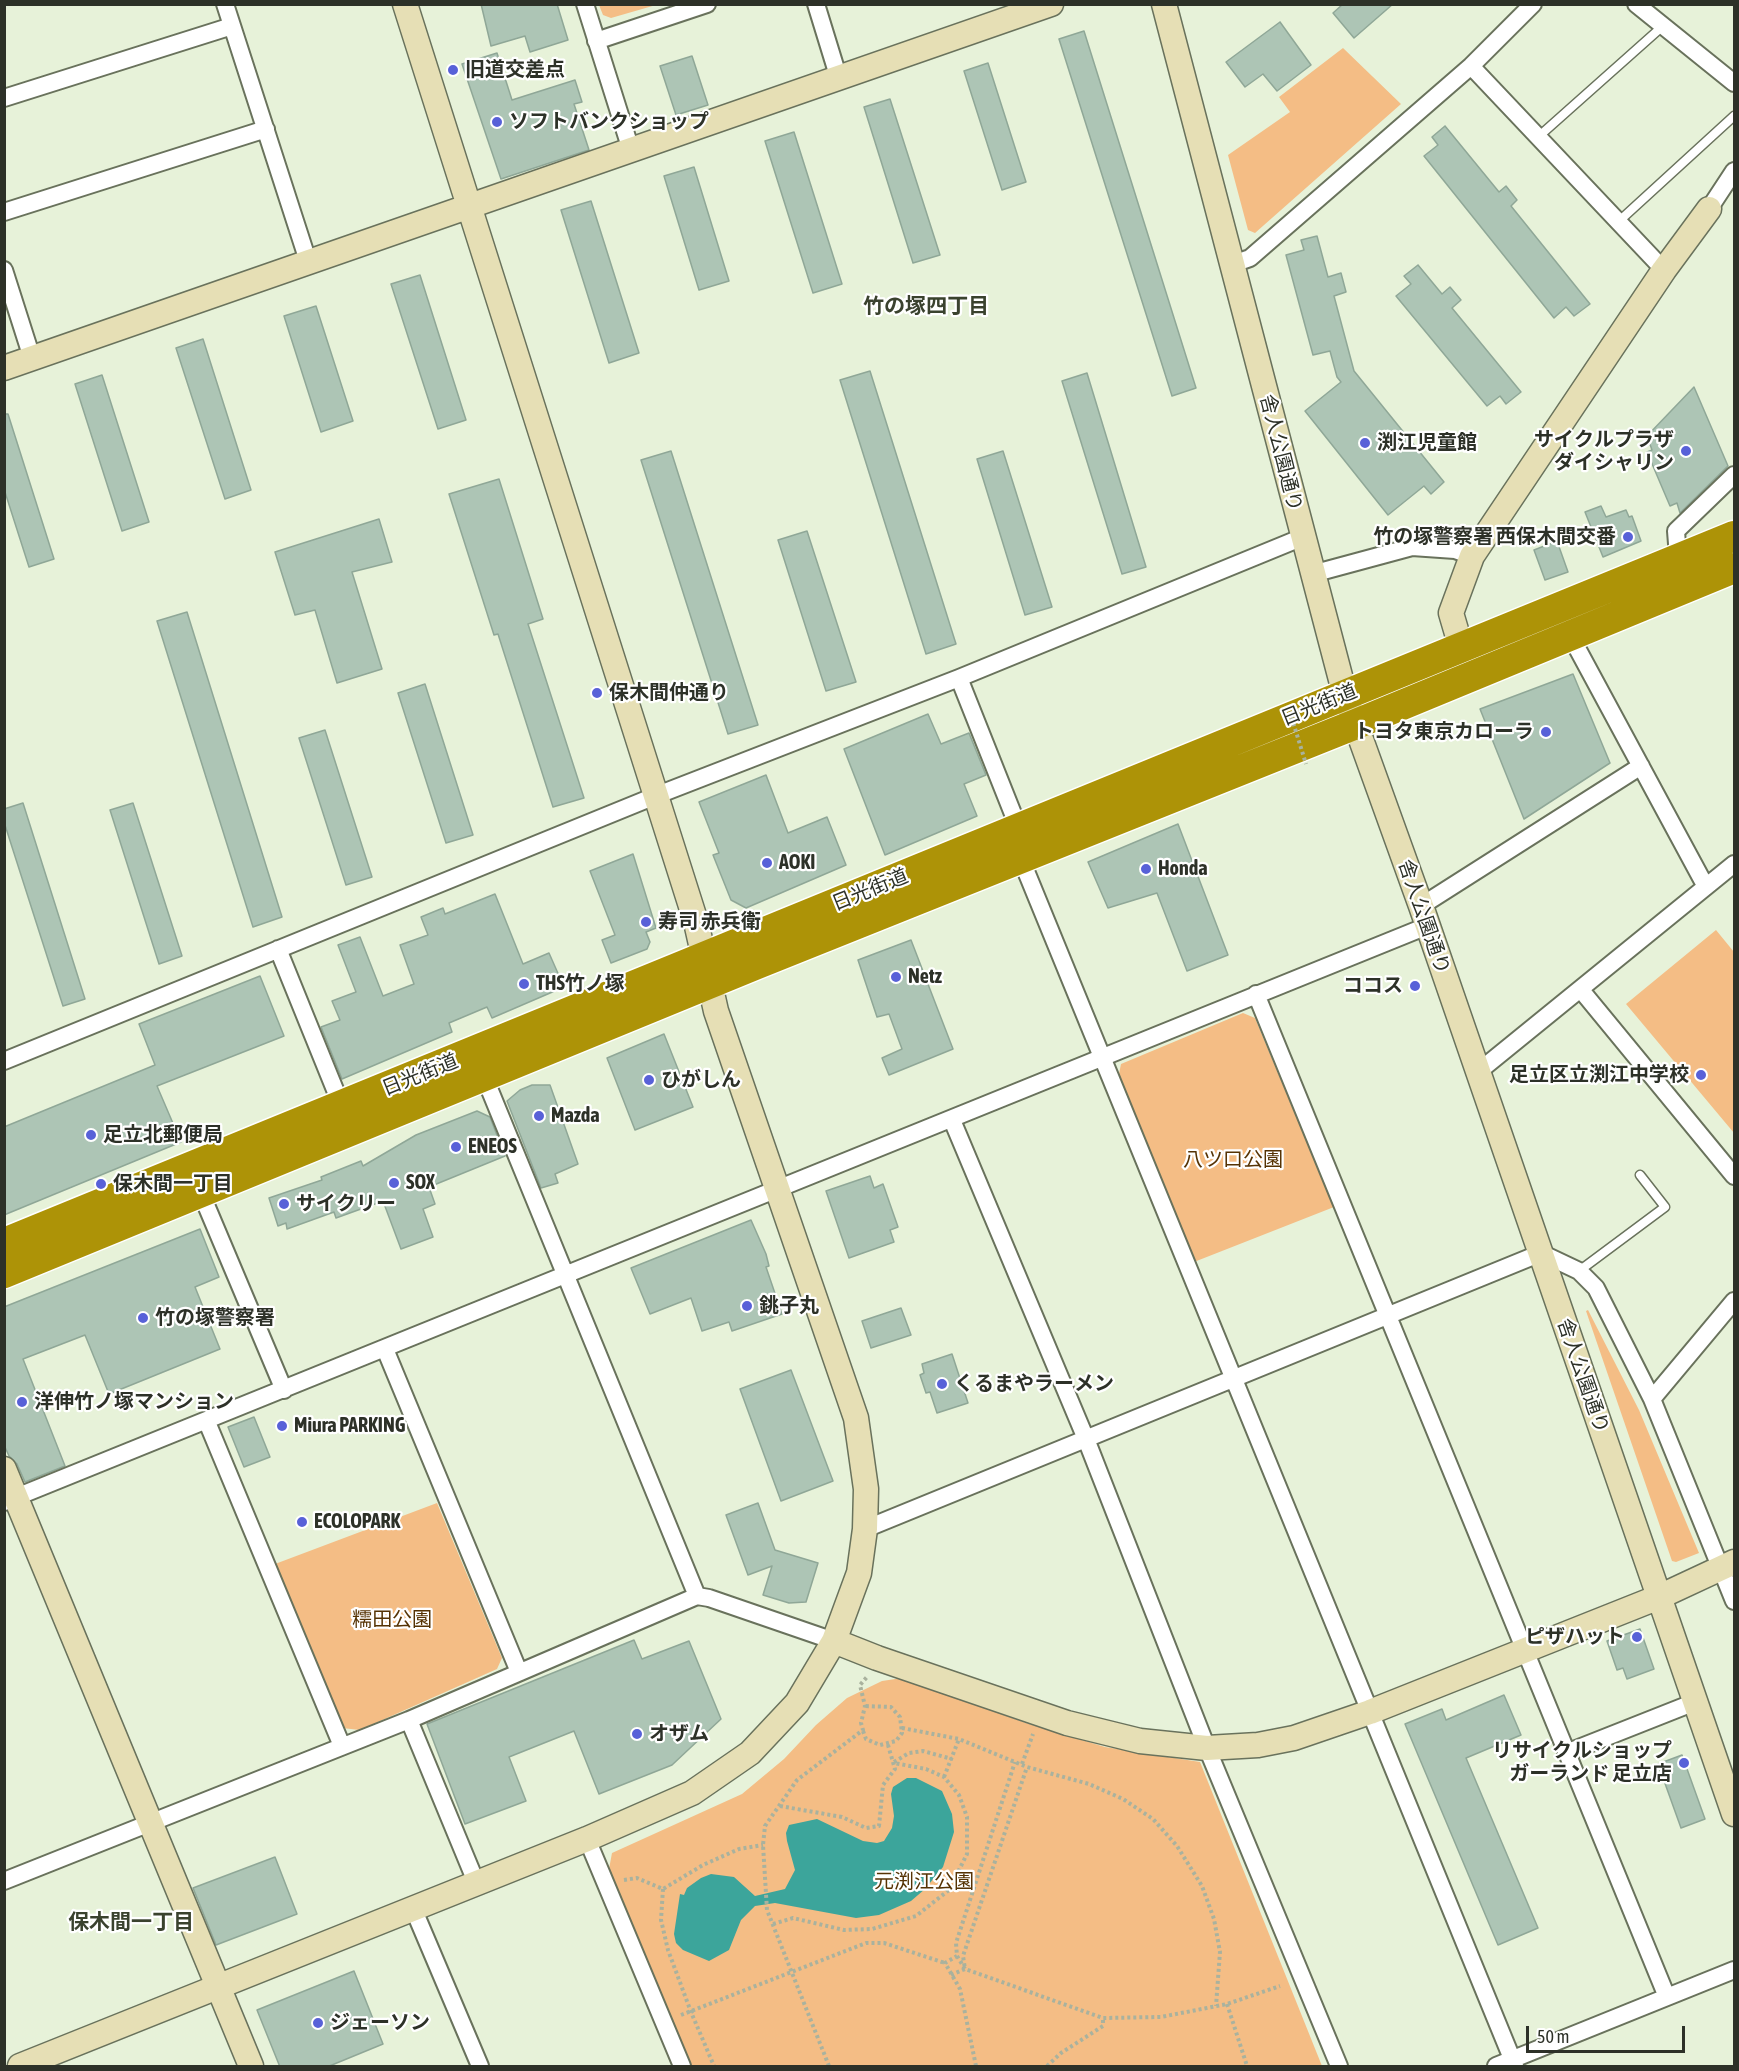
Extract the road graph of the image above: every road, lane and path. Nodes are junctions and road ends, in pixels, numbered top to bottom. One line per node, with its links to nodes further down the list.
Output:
1 (225, 4): 11 (street)
2 (405, 4): 22 (street)
3 (585, 4): 12 (street)
4 (707, 4): 12 (street)
5 (816, 4): 14 (street)
6 (1050, 4): 14 (street)
7 (1164, 4): 27 (street, 舎人公園通り)
8 (1533, 4): 13 (street)
9 (1636, 4): 10 (street)
10 (1664, 25): 15 (street); 19 (lane)
11 (232, 26): 16 (street); 18 (street)
12 (596, 41): 20 (street)
13 (1471, 66): 19 (street); 27 (street)
14 (839, 79): 20 (street)
15 (1734, 83)
16 (4, 98)
17 (1734, 116): 25 (lane)
18 (266, 129): 24 (street); 26 (street)
19 (1537, 138): 25 (street)
20 (631, 150): 22 (street)
21 (1734, 171): 23 (street)
22 (469, 207): 26 (street); 47 (street)
23 (1709, 209): 29 (street)
24 (4, 212)
25 (1617, 223): 29 (street)
26 (308, 261): 30 (street)
27 (1233, 264): 34 (street, 舎人公園通り)
28 (4, 270): 30 (street)
29 (1664, 270): 35 (street)
30 (32, 358): 31 (street)
31 (4, 368)
32 (1734, 475): 36 (street)
33 (1734, 536): 36 (highway, 日光街道)
34 (1303, 537): 38 (street, 舎人公園通り); 41 (street)
35 (1472, 556): 38 (street); 40 (street)
36 (1678, 557): 40 (highway, 日光街道)
37 (1734, 568): 39 (highway, 日光街道)
38 (1312, 574): 42 (street, 舎人公園通り)
39 (1570, 635): 44 (highway, 日光街道); 46 (street)
40 (1461, 647): 42 (highway, 日光街道)
41 (959, 678): 47 (street); 48 (street)
42 (1345, 695): 44 (street, 舎人公園通り); 48 (highway, 日光街道)
43 (1288, 706): 45 (path, bridge)
44 (1356, 724): 49 (highway, 日光街道); 52 (street, 舎人公園通り)
45 (1306, 764)
46 (1641, 766): 51 (street); 52 (street)
47 (655, 796): 53 (street); 54 (street)
48 (1019, 829): 54 (highway, 日光街道)
49 (1021, 859): 54 (highway, 日光街道); 57 (street)
50 (1734, 864): 51 (street)
51 (1706, 887): 55 (street)
52 (1424, 916): 56 (street); 59 (street, 舎人公園通り)
53 (278, 949): 58 (street); 61 (street)
54 (707, 971): 60 (highway, 日光街道); 61 (highway, 日光街道); 66 (street)
55 (1581, 990): 59 (street); 64 (street)
56 (1256, 994): 57 (street); 73 (street)
57 (1101, 1059): 62 (street); 75 (street)
58 (4, 1061)
59 (1478, 1072): 68 (street, 舎人公園通り)
60 (484, 1076): 65 (highway, 日光街道); 71 (street)
61 (342, 1107): 65 (highway, 日光街道)
62 (952, 1120): 66 (street); 79 (street)
63 (1640, 1175): 69 (lane)
64 (1734, 1176)
65 (196, 1180): 67 (highway, 日光街道); 70 (highway, 日光街道); 76 (street)
66 (778, 1188): 71 (street); 82 (street)
67 (4, 1243)
68 (1541, 1253): 69 (street); 73 (street); 85 (street, 舎人公園通り)
69 (1579, 1271): 77 (street)
70 (4, 1272)
71 (564, 1277): 74 (street); 84 (street)
72 (1734, 1300): 77 (street)
73 (1387, 1316): 75 (street); 88 (street)
74 (385, 1350): 76 (street); 89 (street)
75 (1233, 1378): 79 (street); 93 (street)
76 (284, 1390): 78 (street)
77 (1652, 1399): 83 (street)
78 (207, 1422): 81 (street); 100 (street)
79 (1086, 1439): 82 (street); 101 (street)
80 (4, 1469): 81 (street)
81 (10, 1500): 110 (street)
82 (865, 1529): 87 (street)
83 (1728, 1566): 85 (street); 86 (street)
84 (697, 1596): 87 (street); 89 (street)
85 (1659, 1597): 88 (street); 91 (street, 舎人公園通り)
86 (1734, 1601)
87 (834, 1641): 101 (street); 111 (street)
88 (1524, 1651): 93 (street); 102 (street)
89 (519, 1672): 94 (street)
90 (870, 1673): 92 (path)
91 (1695, 1702): 102 (street); 109 (street, 舎人公園通り)
92 (865, 1706): 95 (path); 96 (path)
93 (1370, 1712): 101 (street); 135 (street)
94 (409, 1720): 100 (street); 116 (street)
95 (902, 1728): 98 (path); 99 (path)
96 (863, 1730): 99 (path); 108 (path)
97 (1034, 1732): 106 (path)
98 (959, 1739): 103 (path); 105 (path)
99 (888, 1745): 104 (path)
100 (342, 1746): 110 (street)
101 (1207, 1748): 145 (street)
102 (1566, 1753): 129 (street)
103 (952, 1760): 104 (path); 107 (path)
104 (894, 1762): 107 (path); 108 (path)
105 (1015, 1762): 106 (path); 113 (path)
106 (1024, 1765): 114 (path); 131 (path)
107 (945, 1778): 120 (path)
108 (779, 1806): 112 (path)
109 (1734, 1814)
110 (149, 1824): 115 (street); 127 (street)
111 (587, 1839): 116 (street); 117 (street)
112 (763, 1845): 118 (path); 120 (path)
113 (984, 1859): 114 (path); 121 (path)
114 (994, 1863): 123 (path)
115 (4, 1881)
116 (476, 1882): 119 (street)
117 (606, 1884): 118 (path); 139 (street)
118 (663, 1889): 132 (path)
119 (413, 1908): 127 (street); 138 (street)
120 (772, 1924): 125 (path)
121 (957, 1956): 122 (path); 123 (path)
122 (945, 1963): 125 (path); 126 (path)
123 (965, 1969): 126 (path); 134 (path)
124 (1734, 1970): 129 (street)
125 (791, 1971): 132 (path); 141 (path)
126 (951, 1975): 142 (path)
127 (218, 1986): 136 (street); 137 (street)
128 (1280, 1986): 130 (path)
129 (1667, 1996): 135 (street)
130 (1227, 2004): 131 (path); 144 (path)
131 (1216, 2006): 134 (path)
132 (691, 2011): 133 (path); 140 (path)
133 (674, 2017)
134 (1103, 2018): 143 (path)
135 (1513, 2064): 146 (street)
136 (29, 2065)
137 (251, 2067)
138 (480, 2067)
139 (682, 2067)
140 (714, 2067)
141 (830, 2067)
142 (976, 2067)
143 (1047, 2067)
144 (1247, 2067)
145 (1339, 2067)
146 (1496, 2067)

